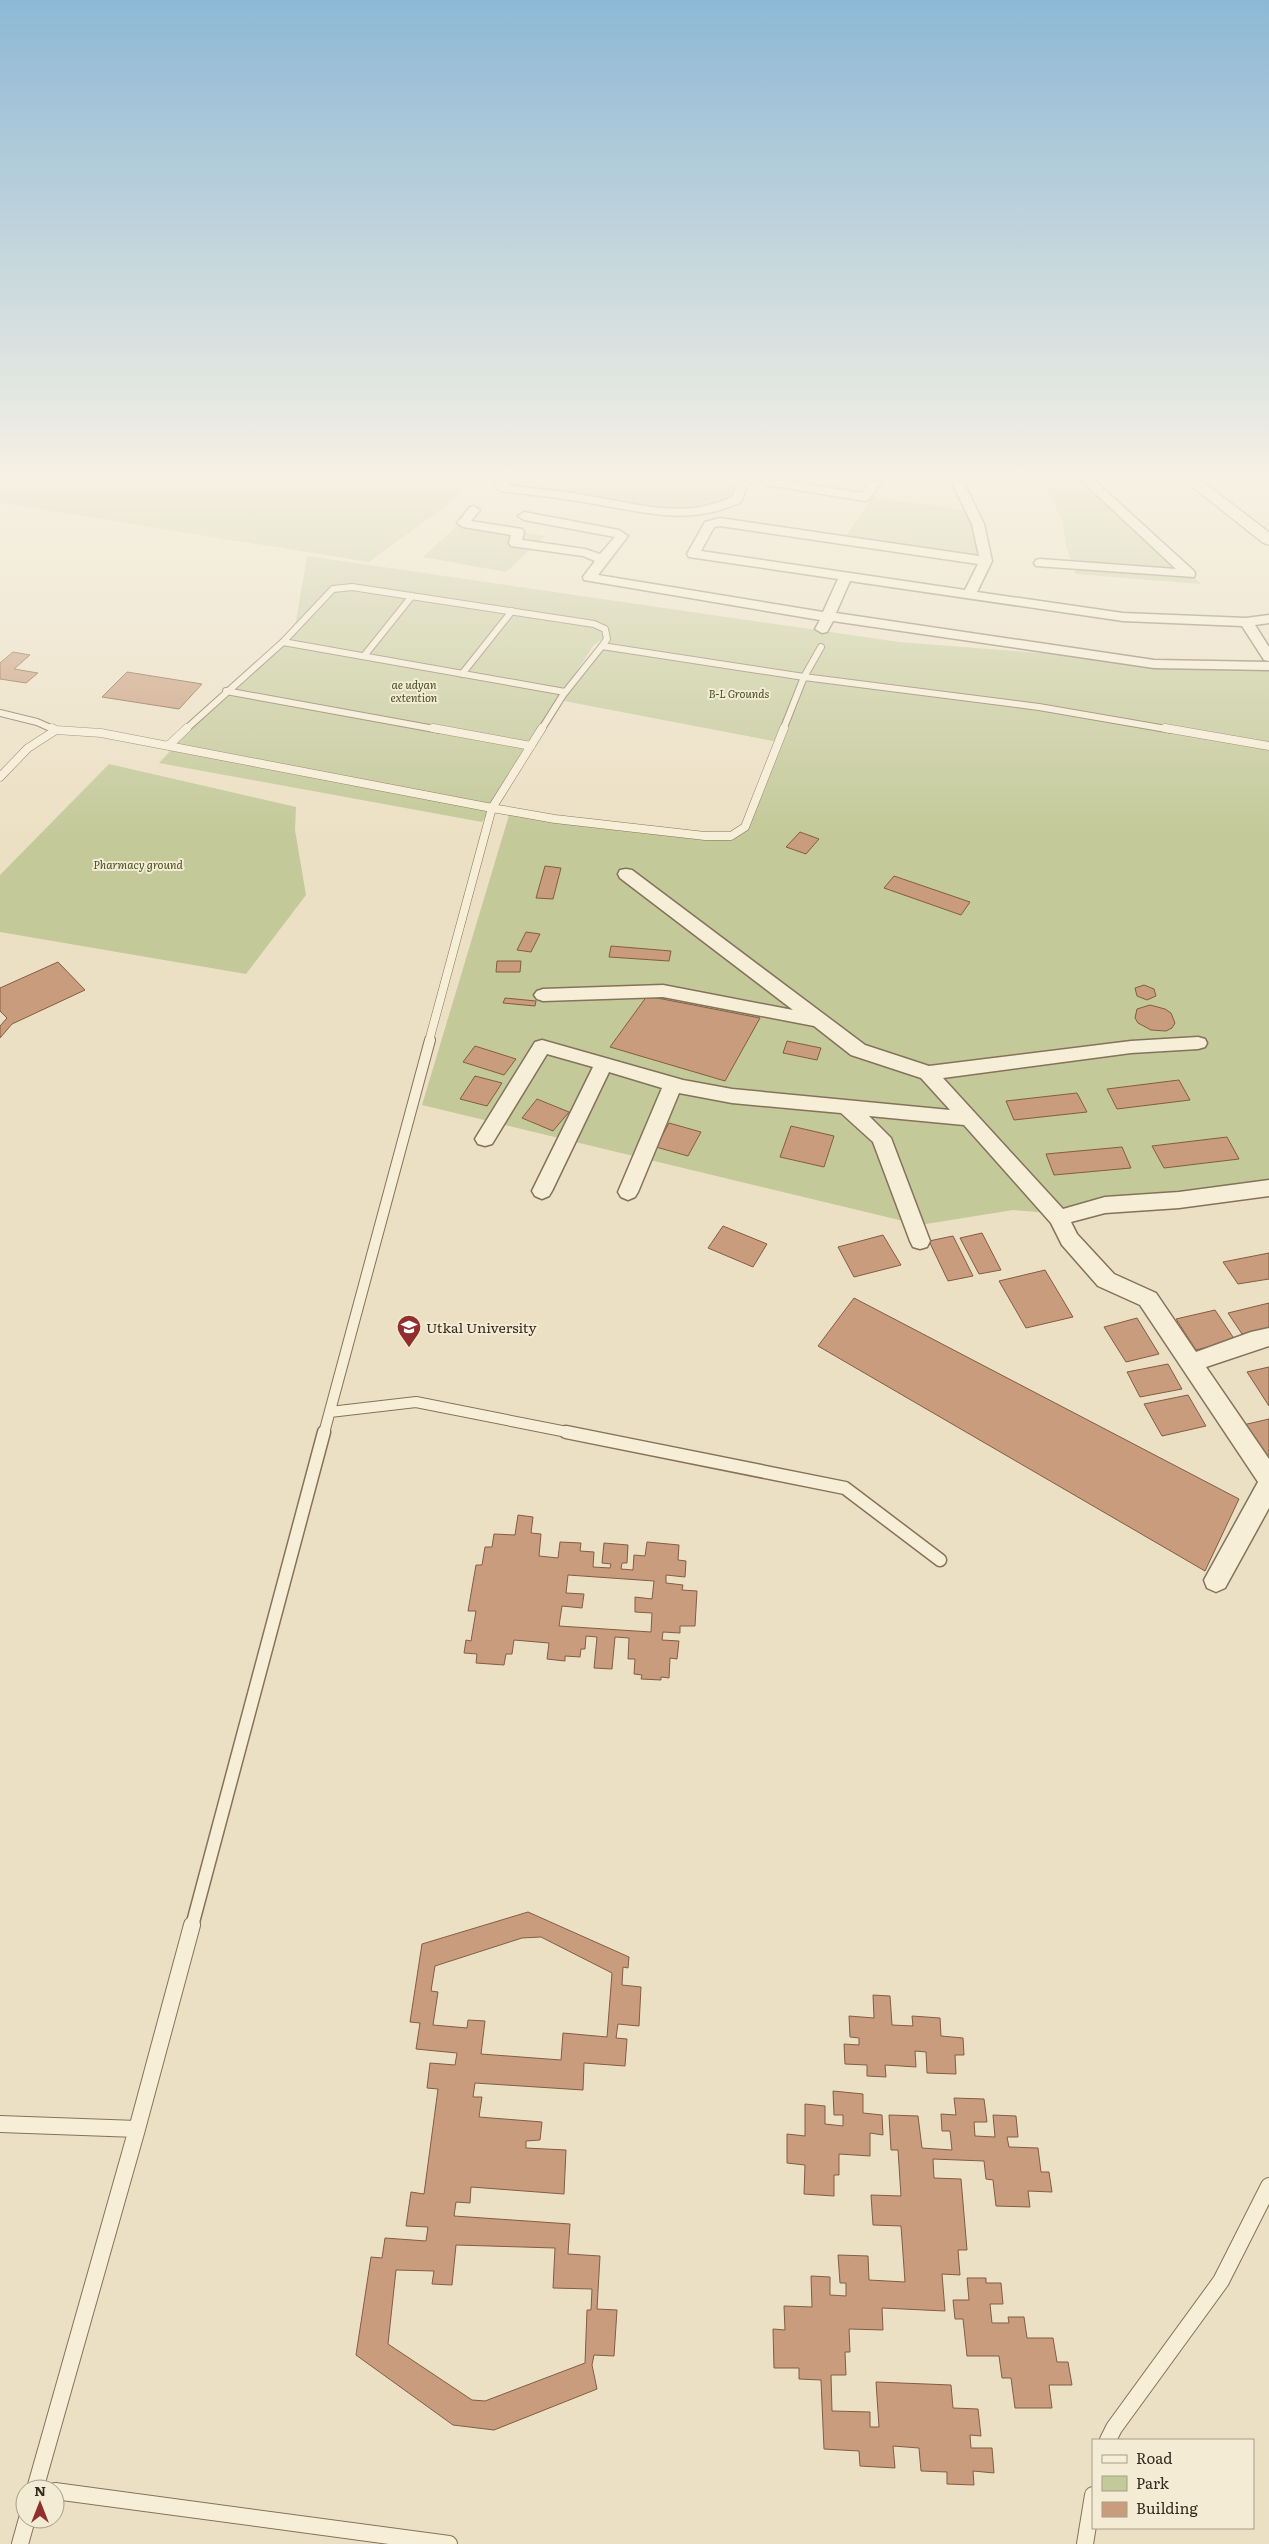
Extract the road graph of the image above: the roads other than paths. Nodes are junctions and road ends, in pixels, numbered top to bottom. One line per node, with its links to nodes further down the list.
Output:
1 (323, 600): 11 (lane)
2 (409, 600): 14 (lane)
3 (437, 600): 7 (lane)
4 (711, 600): 9 (street)
5 (835, 600): 9 (street)
6 (995, 600): 10 (street)
7 (512, 611): 12 (lane); 17 (lane)
8 (1269, 619): 10 (street)
9 (826, 621): 16 (street)
10 (1246, 622): 15 (street)
11 (283, 642): 14 (lane); 19 (lane)
12 (602, 646): 18 (lane); 20 (lane)
13 (821, 648): 18 (lane)
14 (364, 656): 17 (lane)
15 (1269, 657)
16 (1269, 666)
17 (462, 674): 20 (lane)
18 (804, 677): 25 (lane); 27 (lane)
19 (226, 691): 23 (lane); 24 (lane)
20 (565, 692): 24 (lane)
21 (0, 713): 22 (lane)
22 (56, 730): 23 (lane); 26 (lane)
23 (169, 745): 27 (lane)
24 (531, 746): 27 (lane)
25 (1269, 746)
26 (0, 778)
27 (492, 808): 45 (lane)
28 (626, 874): 30 (street)
29 (543, 995): 30 (street)
30 (818, 1021): 33 (street)
31 (1198, 1043): 33 (street)
32 (604, 1064): 34 (street); 37 (street); 39 (street)
33 (928, 1073): 36 (street)
34 (673, 1084): 35 (street); 40 (street)
35 (846, 1107): 36 (street); 42 (street)
36 (970, 1119): 41 (street)
37 (485, 1139)
38 (1269, 1188): 41 (street)
39 (542, 1191)
40 (628, 1192)
41 (1059, 1218): 44 (street)
42 (920, 1241)
43 (1269, 1337): 44 (street)
44 (1191, 1363): 46 (street)
45 (330, 1412): 48 (lane); 51 (lane)
46 (1269, 1479)
47 (1269, 1486): 49 (street)
48 (940, 1560)
49 (1216, 1580)
50 (0, 2124): 51 (lane)
51 (137, 2129): 54 (lane)
52 (1269, 2186): 53 (lane)
53 (1108, 2439)
54 (41, 2479)
55 (65, 2492): 59 (lane)
56 (1092, 2500): 60 (lane)
57 (24, 2529): 58 (lane)
58 (20, 2544)
59 (449, 2544)
60 (1085, 2544)

